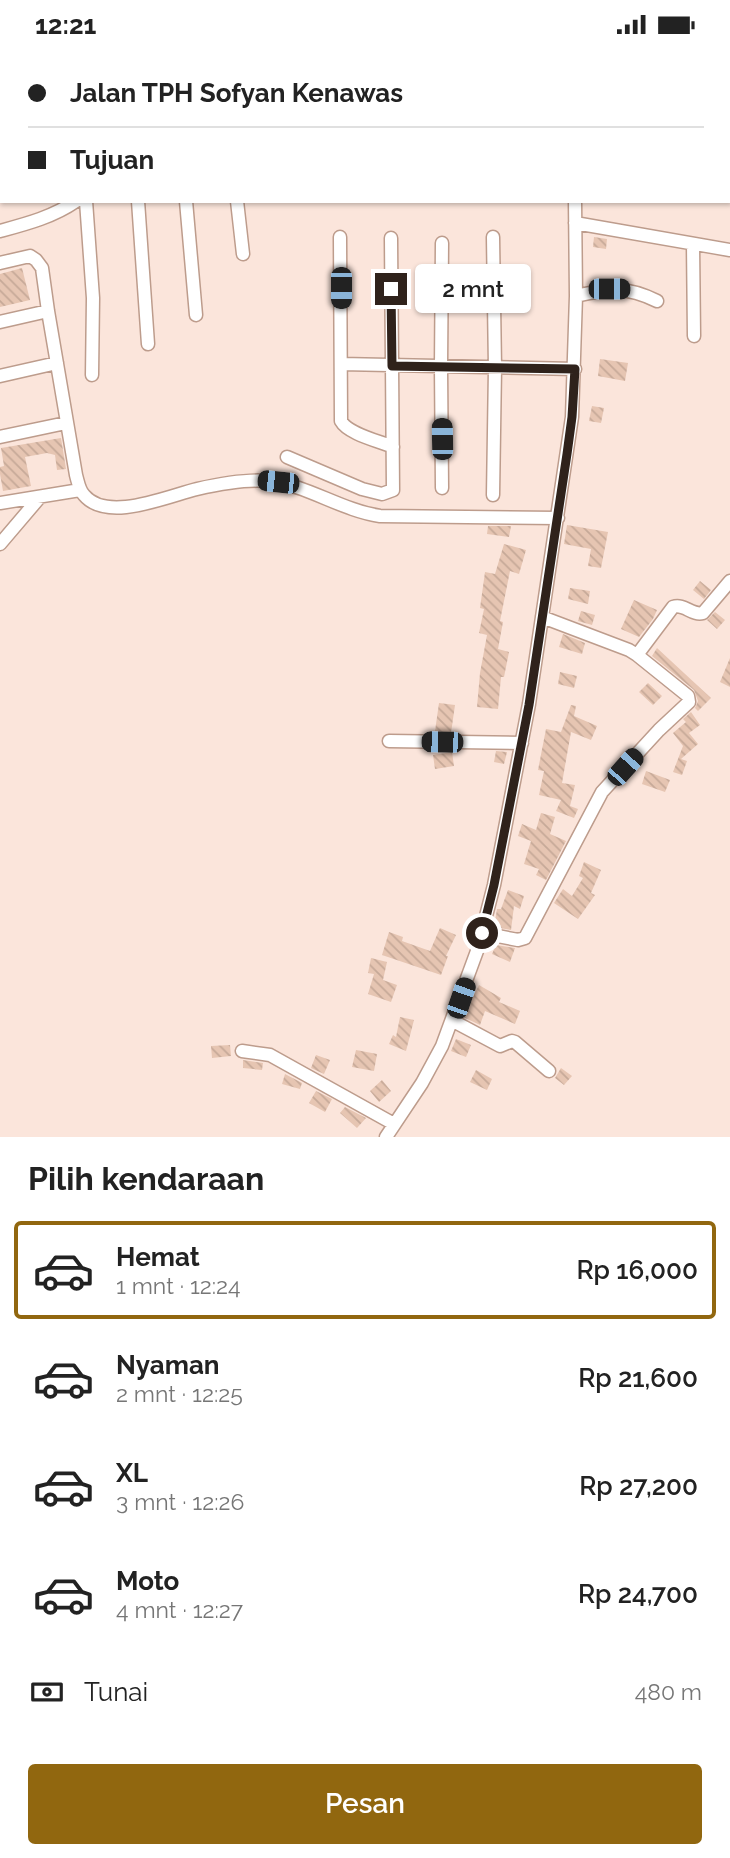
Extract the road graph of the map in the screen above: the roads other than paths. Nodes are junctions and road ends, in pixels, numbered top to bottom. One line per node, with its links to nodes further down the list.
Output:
1 (72, 203): 8 (street)
2 (86, 203): 30 (street)
3 (138, 203): 23 (street)
4 (186, 203): 20 (street)
5 (237, 203): 15 (street)
6 (575, 203): 7 (street)
7 (575, 223): 13 (street); 17 (street)
8 (0, 231)
9 (340, 237): 25 (street)
10 (493, 237): 28 (street)
11 (391, 238): 26 (street)
12 (442, 243): 27 (street)
13 (693, 244): 14 (street); 22 (street)
14 (730, 250)
15 (243, 254)
16 (0, 263): 19 (street)
17 (576, 296): 18 (street); 29 (street)
18 (657, 301)
19 (48, 311): 21 (street); 24 (street)
20 (196, 315)
21 (0, 322)
22 (694, 336)
23 (148, 344)
24 (57, 363): 31 (street); 32 (street)
25 (341, 364): 26 (street); 34 (street)
26 (392, 366): 27 (street); 34 (street)
27 (441, 367): 28 (street); 36 (street)
28 (495, 368): 29 (street); 38 (street)
29 (575, 369): 41 (street)
30 (92, 375)
31 (0, 376)
32 (66, 423): 33 (street); 37 (street)
33 (0, 437)
34 (393, 447): 35 (street)
35 (287, 457)
36 (442, 488)
37 (80, 490): 39 (street); 41 (street)
38 (494, 495)
39 (40, 497): 40 (street); 42 (street)
40 (0, 503)
41 (558, 518): 44 (street)
42 (0, 544)
43 (730, 581): 45 (street)
44 (542, 617): 45 (street); 47 (street)
45 (638, 655): 48 (street)
46 (389, 741): 47 (street)
47 (522, 743): 48 (street)
48 (482, 933): 49 (street)
49 (453, 1021): 51 (street); 52 (street)
50 (242, 1051): 52 (street)
51 (549, 1071)
52 (394, 1124): 53 (street)
53 (386, 1137)

